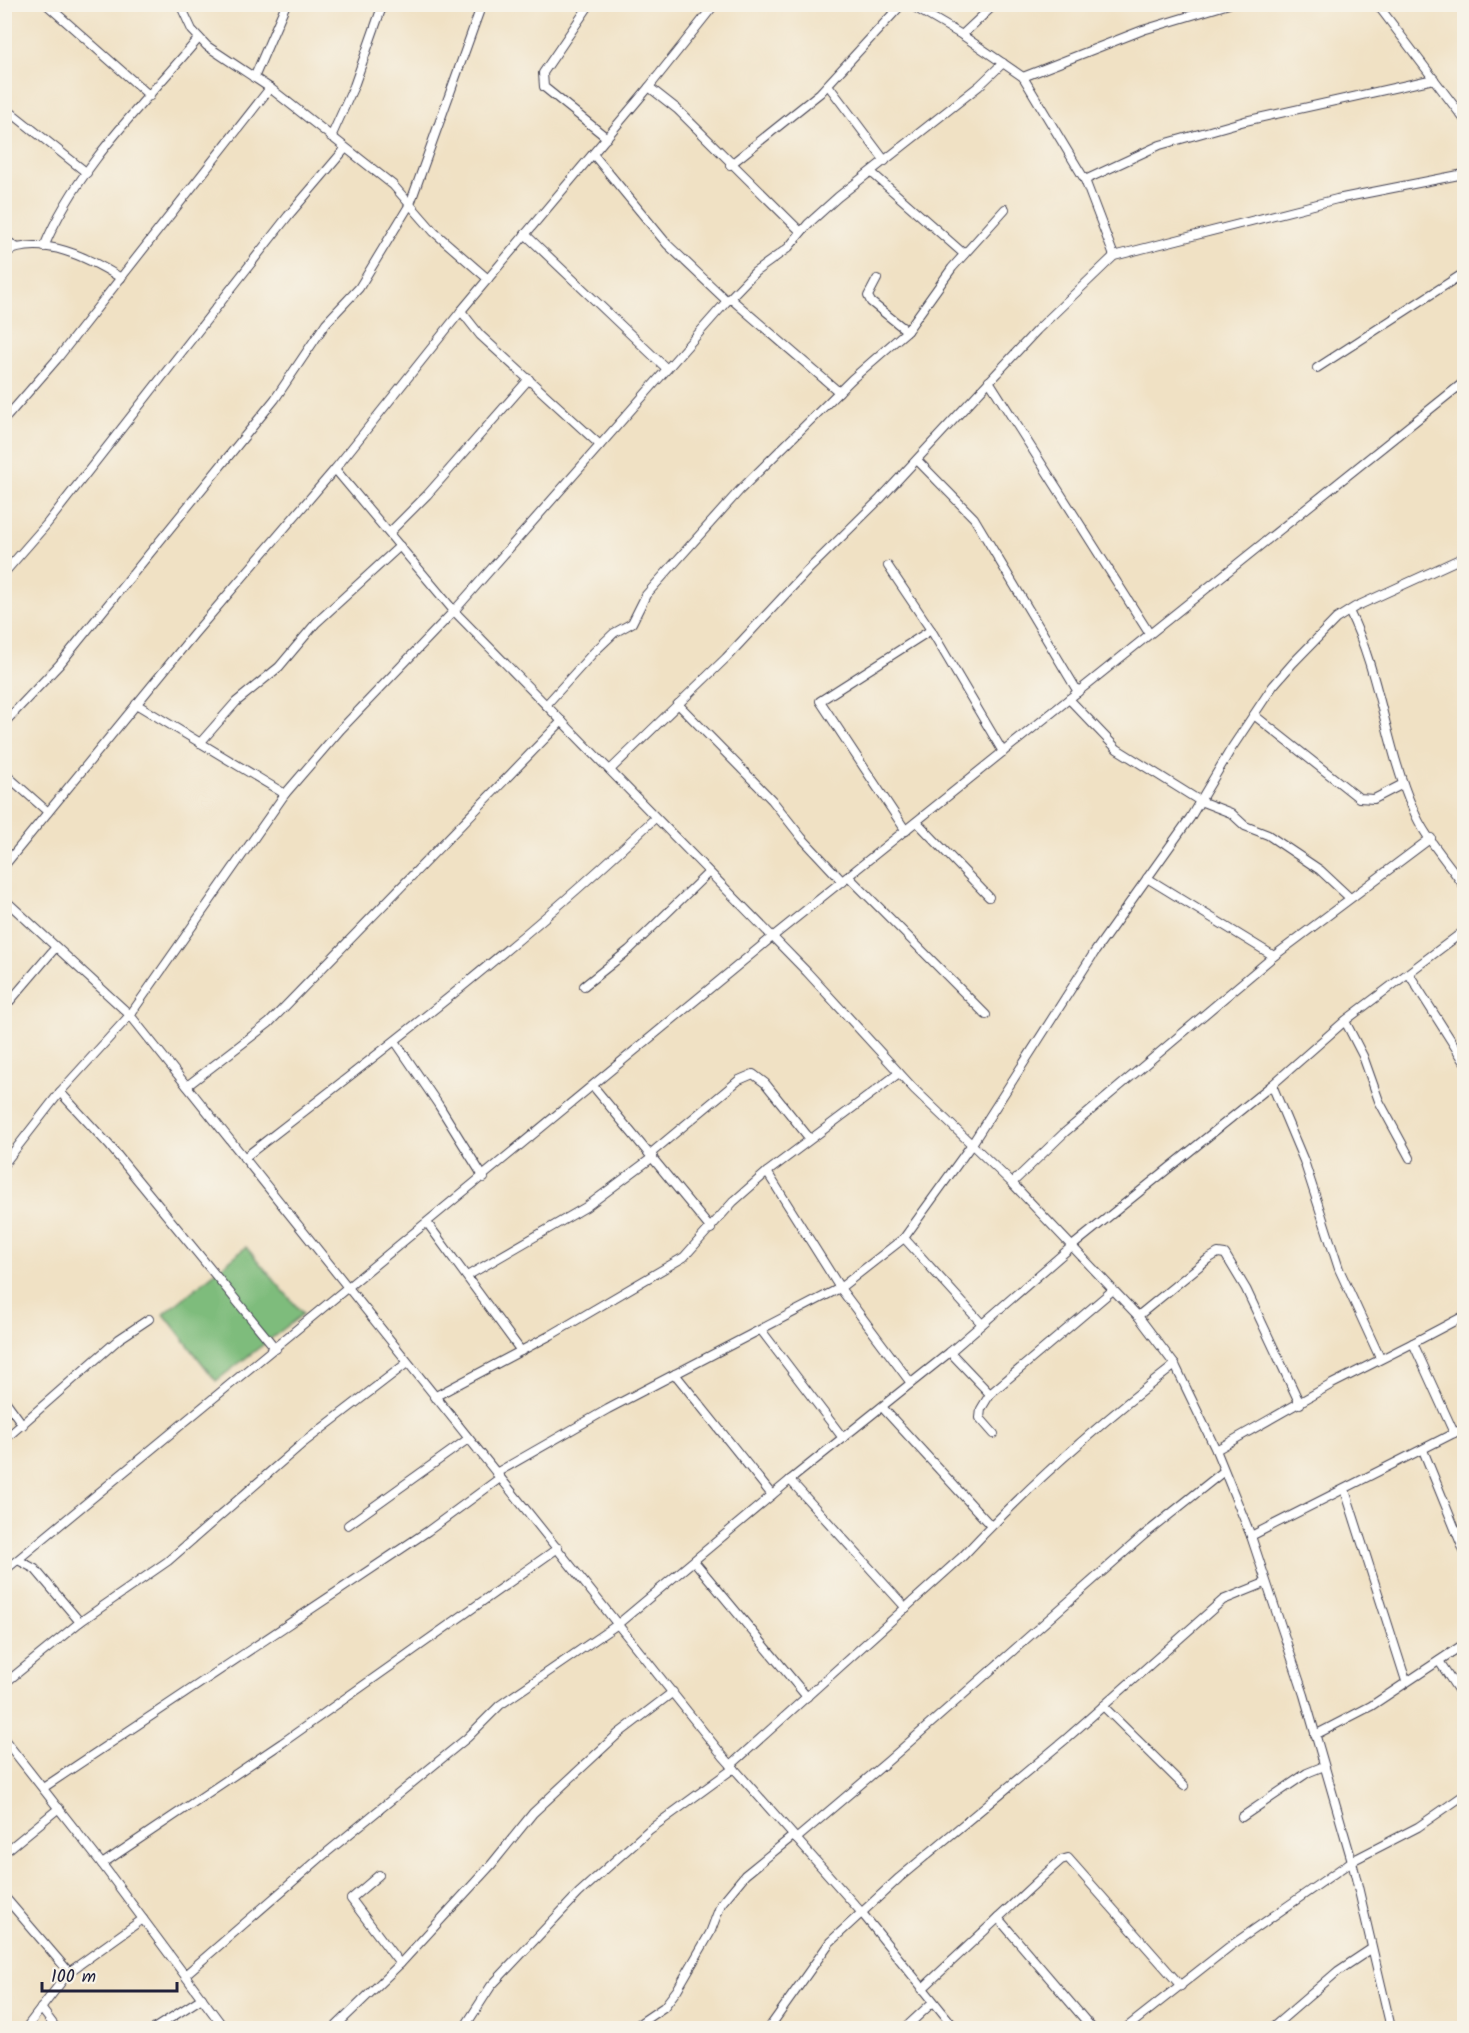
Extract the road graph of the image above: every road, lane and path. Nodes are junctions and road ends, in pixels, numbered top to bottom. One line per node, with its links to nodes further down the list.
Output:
1 (46, 4): 22 (street)
2 (286, 4): 17 (street)
3 (383, 4): 25 (street)
4 (483, 4): 35 (street)
5 (590, 4): 26 (street)
6 (715, 4): 20 (street)
7 (902, 4): 19 (street)
8 (909, 4): 13 (street)
9 (995, 4): 13 (street)
10 (1228, 4): 16 (street)
11 (1377, 4): 18 (street)
12 (180, 5): 14 (street)
13 (962, 35): 15 (street)
14 (199, 38): 17 (street); 22 (street)
15 (1003, 63): 16 (street); 29 (street)
16 (1023, 76): 34 (street)
17 (254, 78): 21 (street)
18 (1434, 80): 24 (street); 34 (street)
19 (828, 85): 29 (street); 30 (street)
20 (649, 87): 26 (street); 30 (street)
21 (270, 88): 25 (street); 46 (street)
22 (150, 96): 32 (street)
23 (4, 106): 32 (street)
24 (1464, 119)
25 (331, 138): 27 (street)
26 (607, 138): 28 (street)
27 (345, 149): 35 (street); 66 (street)
28 (593, 154): 38 (street); 49 (street)
29 (885, 161): 31 (street)
30 (730, 165): 37 (street)
31 (871, 172): 37 (street); 43 (street)
32 (87, 173): 41 (street)
33 (1464, 174): 44 (street)
34 (1084, 180): 44 (street)
35 (410, 204): 47 (street); 78 (street)
36 (1005, 209): 43 (street)
37 (801, 232): 49 (street)
38 (525, 234): 47 (street); 53 (street)
39 (4, 239): 40 (street)
40 (16, 247): 41 (street); 42 (street)
41 (44, 247): 46 (street)
42 (4, 253)
43 (964, 254): 51 (street)
44 (1114, 256): 55 (street)
45 (1464, 273): 52 (street)
46 (122, 278): 58 (street)
47 (488, 279): 50 (street)
48 (877, 279): 51 (street)
49 (728, 299): 53 (street); 57 (street)
50 (461, 311): 54 (street); 61 (street)
51 (907, 330): 57 (street)
52 (1317, 368)
53 (667, 369): 59 (street)
54 (529, 380): 59 (street); 62 (street)
55 (989, 381): 60 (street); 70 (street)
56 (1464, 382): 70 (street)
57 (838, 392): 75 (street)
58 (4, 420)
59 (600, 445): 67 (street)
60 (917, 460): 71 (street); 74 (street)
61 (335, 469): 62 (street); 73 (street)
62 (389, 533): 63 (street)
63 (400, 546): 67 (street); 79 (street)
64 (1464, 557): 68 (street)
65 (888, 566): 69 (street)
66 (4, 573)
67 (454, 611): 75 (street); 84 (street)
68 (1349, 611): 76 (street); 83 (street)
69 (931, 630): 80 (street); 89 (street)
70 (1149, 633): 71 (street)
71 (1077, 692): 72 (street)
72 (1069, 699): 80 (street); 85 (street)
73 (136, 704): 79 (street); 86 (street)
74 (678, 704): 81 (street); 94 (street)
75 (546, 705): 77 (street)
76 (1254, 715): 83 (street); 85 (street)
77 (562, 721): 81 (street); 113 (street)
78 (4, 723)
79 (201, 743): 84 (street)
80 (1003, 752): 88 (street)
81 (610, 770): 87 (street)
82 (4, 773): 86 (street)
83 (1403, 784): 90 (street)
84 (285, 794): 107 (street)
85 (1200, 801): 93 (street); 97 (street)
86 (48, 813): 91 (street)
87 (655, 818): 92 (street); 109 (street)
88 (917, 822): 89 (street); 96 (street)
89 (906, 831): 94 (street)
90 (1431, 838): 95 (street); 97 (street)
91 (4, 866)
92 (708, 873): 100 (street); 104 (street)
93 (1147, 878): 102 (street); 117 (street)
94 (846, 879): 100 (street); 106 (street)
95 (1464, 886)
96 (989, 897)
97 (1350, 898): 102 (street)
98 (4, 899): 101 (street)
99 (1464, 931): 103 (street)
100 (771, 939): 111 (street); 114 (street)
101 (56, 947): 105 (street); 107 (street)
102 (1274, 956): 124 (street)
103 (1409, 974): 108 (street); 110 (street)
104 (584, 986)
105 (4, 1008)
106 (986, 1015)
107 (130, 1016): 113 (street); 115 (street)
108 (1345, 1021): 112 (street); 120 (street)
109 (395, 1041): 119 (street); 123 (street)
110 (1464, 1060)
111 (899, 1073): 116 (street); 117 (street)
112 (1272, 1085): 128 (street); 142 (street)
113 (187, 1086): 119 (street)
114 (593, 1086): 118 (street); 123 (street)
115 (60, 1092): 121 (street); 139 (street)
116 (810, 1139): 118 (street); 122 (street)
117 (972, 1144): 124 (street); 127 (street)
118 (652, 1155): 126 (street); 129 (street)
119 (244, 1158): 131 (street)
120 (1410, 1158)
121 (4, 1164)
122 (767, 1172): 126 (street); 130 (street)
123 (484, 1178): 125 (street)
124 (1011, 1183): 128 (street)
125 (429, 1224): 129 (street); 131 (street)
126 (711, 1228): 140 (street)
127 (904, 1238): 130 (street); 136 (street)
128 (1071, 1246): 132 (street); 136 (street)
129 (467, 1276): 140 (street)
130 (840, 1288): 137 (street); 146 (street)
131 (349, 1290): 139 (street); 143 (street)
132 (1113, 1290): 133 (street); 147 (street)
133 (1138, 1316): 144 (street); 150 (street)
134 (1464, 1316): 138 (street)
135 (149, 1319): 152 (street)
136 (982, 1324): 141 (street)
137 (761, 1330): 145 (street); 156 (street)
138 (1413, 1343): 142 (street); 154 (street)
139 (276, 1349): 171 (street)
140 (521, 1351): 148 (street)
141 (950, 1352): 146 (street); 147 (street)
142 (1380, 1358): 150 (street)
143 (407, 1363): 148 (street); 176 (street)
144 (1175, 1365): 159 (street); 167 (street)
145 (675, 1374): 162 (street); 165 (street)
146 (911, 1383): 151 (street)
147 (990, 1394): 155 (street)
148 (434, 1397): 157 (street)
149 (4, 1399): 152 (street)
150 (1300, 1404): 159 (street)
151 (882, 1407): 156 (street); 167 (street)
152 (23, 1425): 158 (street)
153 (1464, 1428): 154 (street)
154 (1454, 1433): 160 (street)
155 (994, 1434)
156 (843, 1438): 163 (street)
157 (468, 1439): 162 (street); 166 (street)
158 (4, 1440)
159 (1216, 1450): 161 (street)
160 (1424, 1450): 164 (street); 170 (street)
161 (1224, 1471): 168 (street); 195 (street)
162 (498, 1475): 169 (street); 191 (street)
163 (790, 1480): 165 (street); 175 (street)
164 (1345, 1490): 168 (street); 180 (street)
165 (771, 1496): 172 (street)
166 (348, 1525)
167 (991, 1526): 175 (street)
168 (1251, 1536): 174 (street)
169 (558, 1548): 177 (street); 198 (street)
170 (1464, 1551)
171 (18, 1560): 173 (street); 176 (street)
172 (694, 1562): 177 (street); 183 (street)
173 (4, 1571)
174 (1265, 1583): 185 (street); 186 (street)
175 (906, 1608): 183 (street)
176 (80, 1622): 181 (street)
177 (618, 1624): 182 (street); 207 (street)
178 (1464, 1644): 179 (street)
179 (1439, 1661): 180 (street); 184 (street)
180 (1406, 1681): 186 (street)
181 (4, 1684)
182 (673, 1692): 189 (street); 205 (street)
183 (807, 1696): 189 (street)
184 (1464, 1699)
185 (1102, 1706): 190 (street); 201 (street)
186 (1315, 1735): 188 (street)
187 (4, 1740): 191 (street)
188 (1324, 1766): 194 (street); 197 (street)
189 (733, 1767): 195 (street); 218 (street)
190 (1184, 1786)
191 (43, 1788): 193 (street)
192 (1464, 1795): 197 (street)
193 (58, 1809): 196 (street); 198 (street)
194 (1242, 1817)
195 (794, 1837): 201 (street); 219 (street)
196 (4, 1853)
197 (1352, 1861): 204 (street); 208 (street)
198 (102, 1864): 203 (street)
199 (379, 1875): 205 (street)
200 (4, 1896): 206 (street)
201 (862, 1913): 209 (street); 220 (street)
202 (998, 1918): 208 (street); 209 (street); 223 (street)
203 (143, 1919): 206 (street); 207 (street)
204 (1371, 1949): 225 (street); 226 (street)
205 (400, 1964): 217 (street)
206 (69, 1972): 212 (street)
207 (185, 1975): 210 (street)
208 (1180, 1986): 224 (street)
209 (922, 1989): 211 (street)
210 (201, 1998): 215 (street); 216 (street)
211 (933, 2002): 221 (street); 222 (street)
212 (41, 2008): 213 (street); 214 (street)
213 (26, 2028)
214 (56, 2028)
215 (155, 2028)
216 (224, 2028)
217 (334, 2028)
218 (464, 2028)
219 (633, 2028)
220 (769, 2028)
221 (905, 2028)
222 (955, 2028)
223 (1092, 2028)
224 (1126, 2028)
225 (1272, 2028)
226 (1391, 2028)

